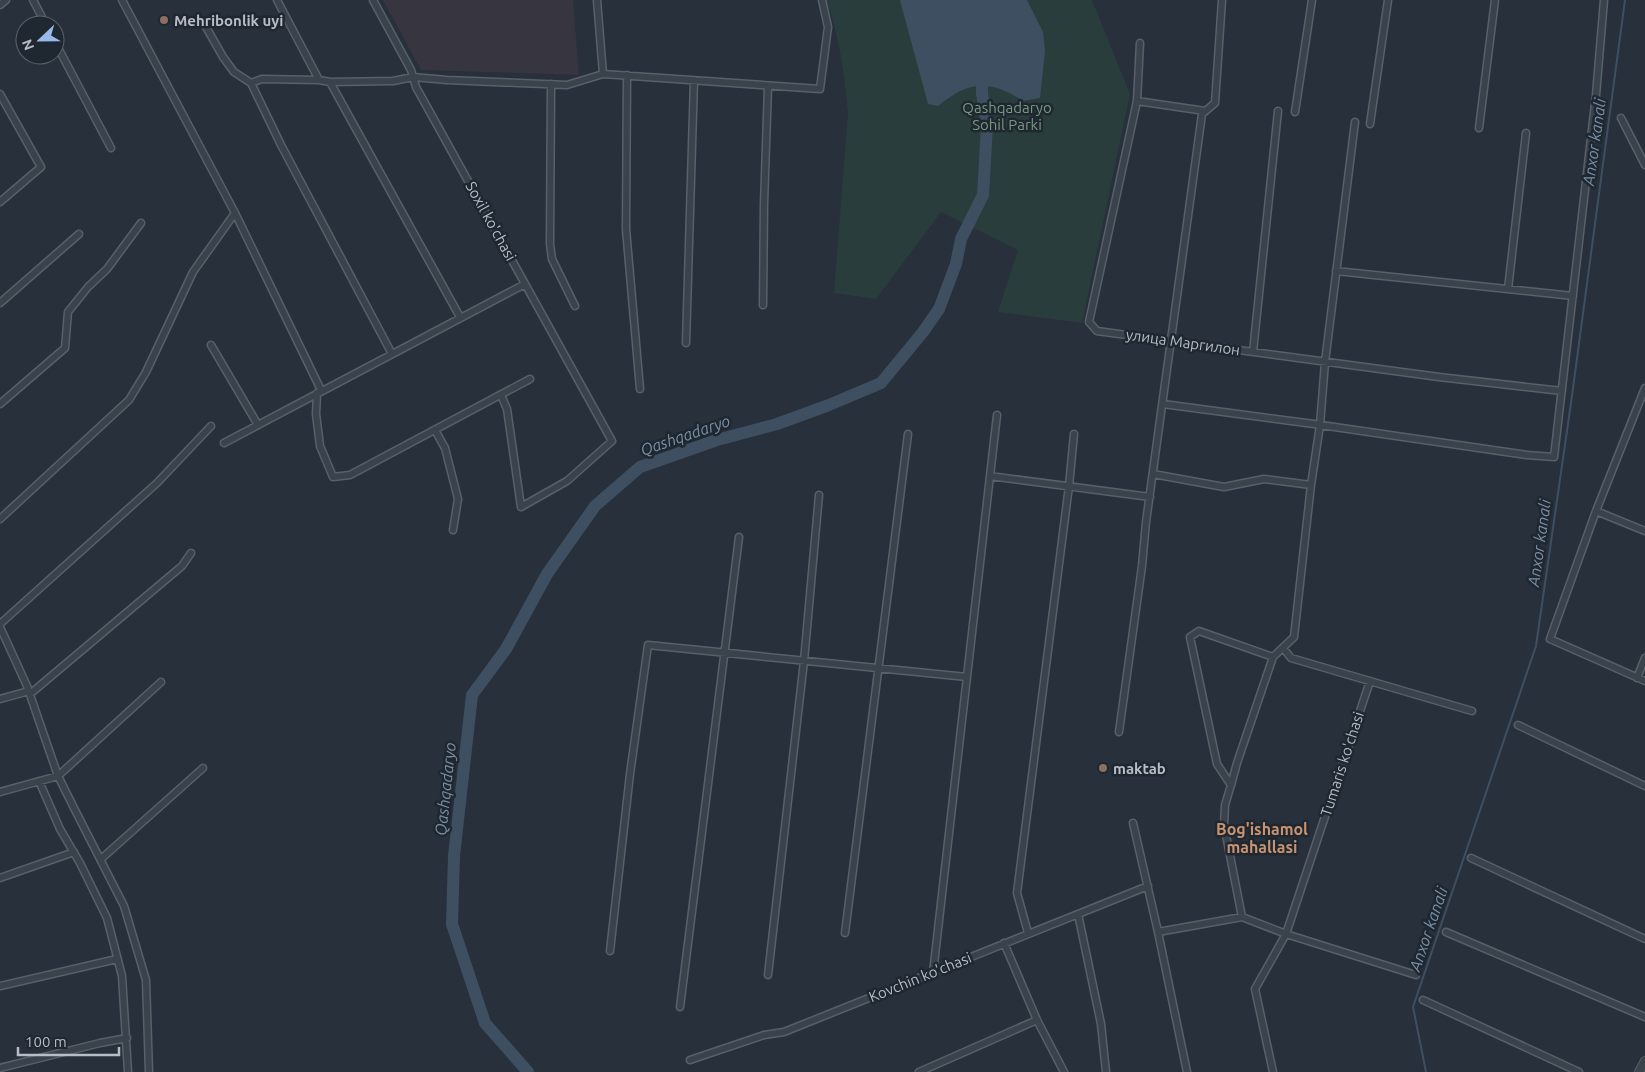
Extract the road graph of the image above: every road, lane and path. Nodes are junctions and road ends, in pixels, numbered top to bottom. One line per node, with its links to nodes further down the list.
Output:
1 (6, 0): 13 (street)
2 (33, 0): 14 (street)
3 (122, 0): 41 (street)
4 (278, 0): 21 (street)
5 (373, 0): 19 (street, Soxil ko'chasi)
6 (597, 0): 18 (street)
7 (822, 0): 26 (street)
8 (1222, 0): 30 (street)
9 (1312, 0): 32 (street)
10 (1388, 0): 35 (street)
11 (1495, 0): 36 (street)
12 (1604, 0): 47 (street)
13 (0, 5)
14 (41, 15)
15 (206, 27): 24 (street)
16 (1140, 43): 28 (street, улица Маргилон)
17 (65, 61): 38 (street)
18 (602, 74): 20 (street); 25 (street)
19 (413, 76): 23 (street); 25 (street); 45 (street, Soxil ko'chasi)
20 (627, 76): 22 (street); 60 (street)
21 (319, 80): 23 (street); 24 (street)
22 (694, 80): 26 (street); 53 (street)
23 (330, 82): 51 (street)
24 (251, 83): 56 (street)
25 (551, 84): 50 (street)
26 (768, 86): 49 (street)
27 (0, 94): 29 (street)
28 (1137, 101): 30 (street); 52 (street, улица Маргилон)
29 (2, 104): 40 (street)
30 (1205, 111): 52 (street)
31 (1278, 111): 55 (street)
32 (1295, 112)
33 (1621, 118): 39 (street)
34 (1356, 122): 44 (street)
35 (1370, 124)
36 (1479, 128)
37 (1526, 134): 46 (street)
38 (111, 148)
39 (1645, 166)
40 (0, 202)
41 (235, 213): 62 (street); 81 (street)
42 (141, 223): 64 (street)
43 (79, 234): 48 (street)
44 (1336, 271): 46 (street); 57 (street)
45 (525, 284): 51 (street); 63 (street, Soxil ko'chasi)
46 (1508, 289): 47 (street)
47 (1573, 296): 61 (street)
48 (0, 303)
49 (763, 305)
50 (575, 306)
51 (460, 317): 56 (street)
52 (1172, 341): 55 (street, улица Маргилон); 65 (street)
53 (686, 343)
54 (211, 345): 67 (street)
55 (1253, 352): 57 (street, улица Маргилон)
56 (392, 354): 62 (street)
57 (1325, 362): 61 (street, улица Маргилон); 68 (street)
58 (530, 379): 63 (street)
59 (1645, 388): 80 (street)
60 (640, 389)
61 (1562, 391): 68 (street)
62 (319, 392): 67 (street); 70 (street)
63 (501, 395): 70 (street)
64 (0, 404)
65 (1163, 404): 68 (street); 74 (street)
66 (996, 415): 75 (street)
67 (258, 425): 73 (street)
68 (1320, 425): 76 (street)
69 (211, 426): 86 (street)
70 (435, 430): 82 (street)
71 (908, 434): 92 (street)
72 (1074, 434): 77 (street)
73 (224, 443)
74 (1153, 474): 76 (street); 79 (street)
75 (990, 476): 77 (street); 93 (street)
76 (1311, 485): 87 (street)
77 (1069, 486): 79 (street); 120 (street)
78 (819, 494): 91 (street)
79 (1150, 497): 102 (street)
80 (1596, 511): 83 (street); 94 (street)
81 (0, 519)
82 (453, 530)
83 (1645, 531)
84 (739, 537): 88 (street)
85 (190, 553): 98 (street)
86 (0, 625): 98 (street)
87 (1283, 648): 89 (street); 97 (street)
88 (725, 653): 91 (street); 124 (street); 131 (street)
89 (1273, 657): 106 (street); 106 (street)
90 (1645, 658): 94 (street)
91 (804, 662): 92 (street); 127 (street)
92 (879, 669): 93 (street); 119 (street)
93 (966, 677): 126 (street)
94 (1637, 678): 95 (street)
95 (1645, 681)
96 (161, 682): 104 (street)
97 (1370, 682): 100 (street); 121 (street, Tumaris ko'chasi)
98 (30, 693): 99 (street); 104 (street)
99 (0, 699)
100 (1472, 711)
101 (1518, 725): 107 (street)
102 (1119, 732)
103 (203, 768): 112 (street)
104 (58, 776): 105 (street); 112 (street)
105 (39, 781): 108 (street); 110 (street)
106 (1231, 785): 116 (street)
107 (1645, 786)
108 (0, 792)
109 (1133, 823): 114 (street)
110 (74, 852): 113 (street); 125 (street)
111 (1470, 858): 122 (street)
112 (101, 860): 139 (street)
113 (0, 878)
114 (1148, 886): 115 (street, Kovchin ko'chasi); 117 (street)
115 (1078, 914): 120 (street, Kovchin ko'chasi); 142 (street)
116 (1242, 917): 117 (street); 121 (street)
117 (1158, 932): 143 (street)
118 (1446, 932): 132 (street)
119 (845, 933)
120 (1028, 933): 123 (street, Kovchin ko'chasi)
121 (1286, 934): 128 (street); 144 (street, Tumaris ko'chasi)
122 (1645, 939)
123 (1004, 943): 126 (street, Kovchin ko'chasi); 133 (street)
124 (610, 951)
125 (118, 958): 129 (street); 134 (street)
126 (933, 973): 135 (street, Kovchin ko'chasi)
127 (768, 975)
128 (1416, 975)
129 (0, 986)
130 (1423, 1000): 145 (street)
131 (680, 1008)
132 (1645, 1018)
133 (1037, 1020): 140 (street); 141 (street)
134 (127, 1038): 137 (street); 138 (street)
135 (690, 1060)
136 (1645, 1063): 146 (street)
137 (0, 1068)
138 (128, 1072)
139 (149, 1072)
140 (919, 1072)
141 (1064, 1072)
142 (1106, 1072)
143 (1187, 1072)
144 (1273, 1072)
145 (1579, 1072)
146 (1639, 1072)

